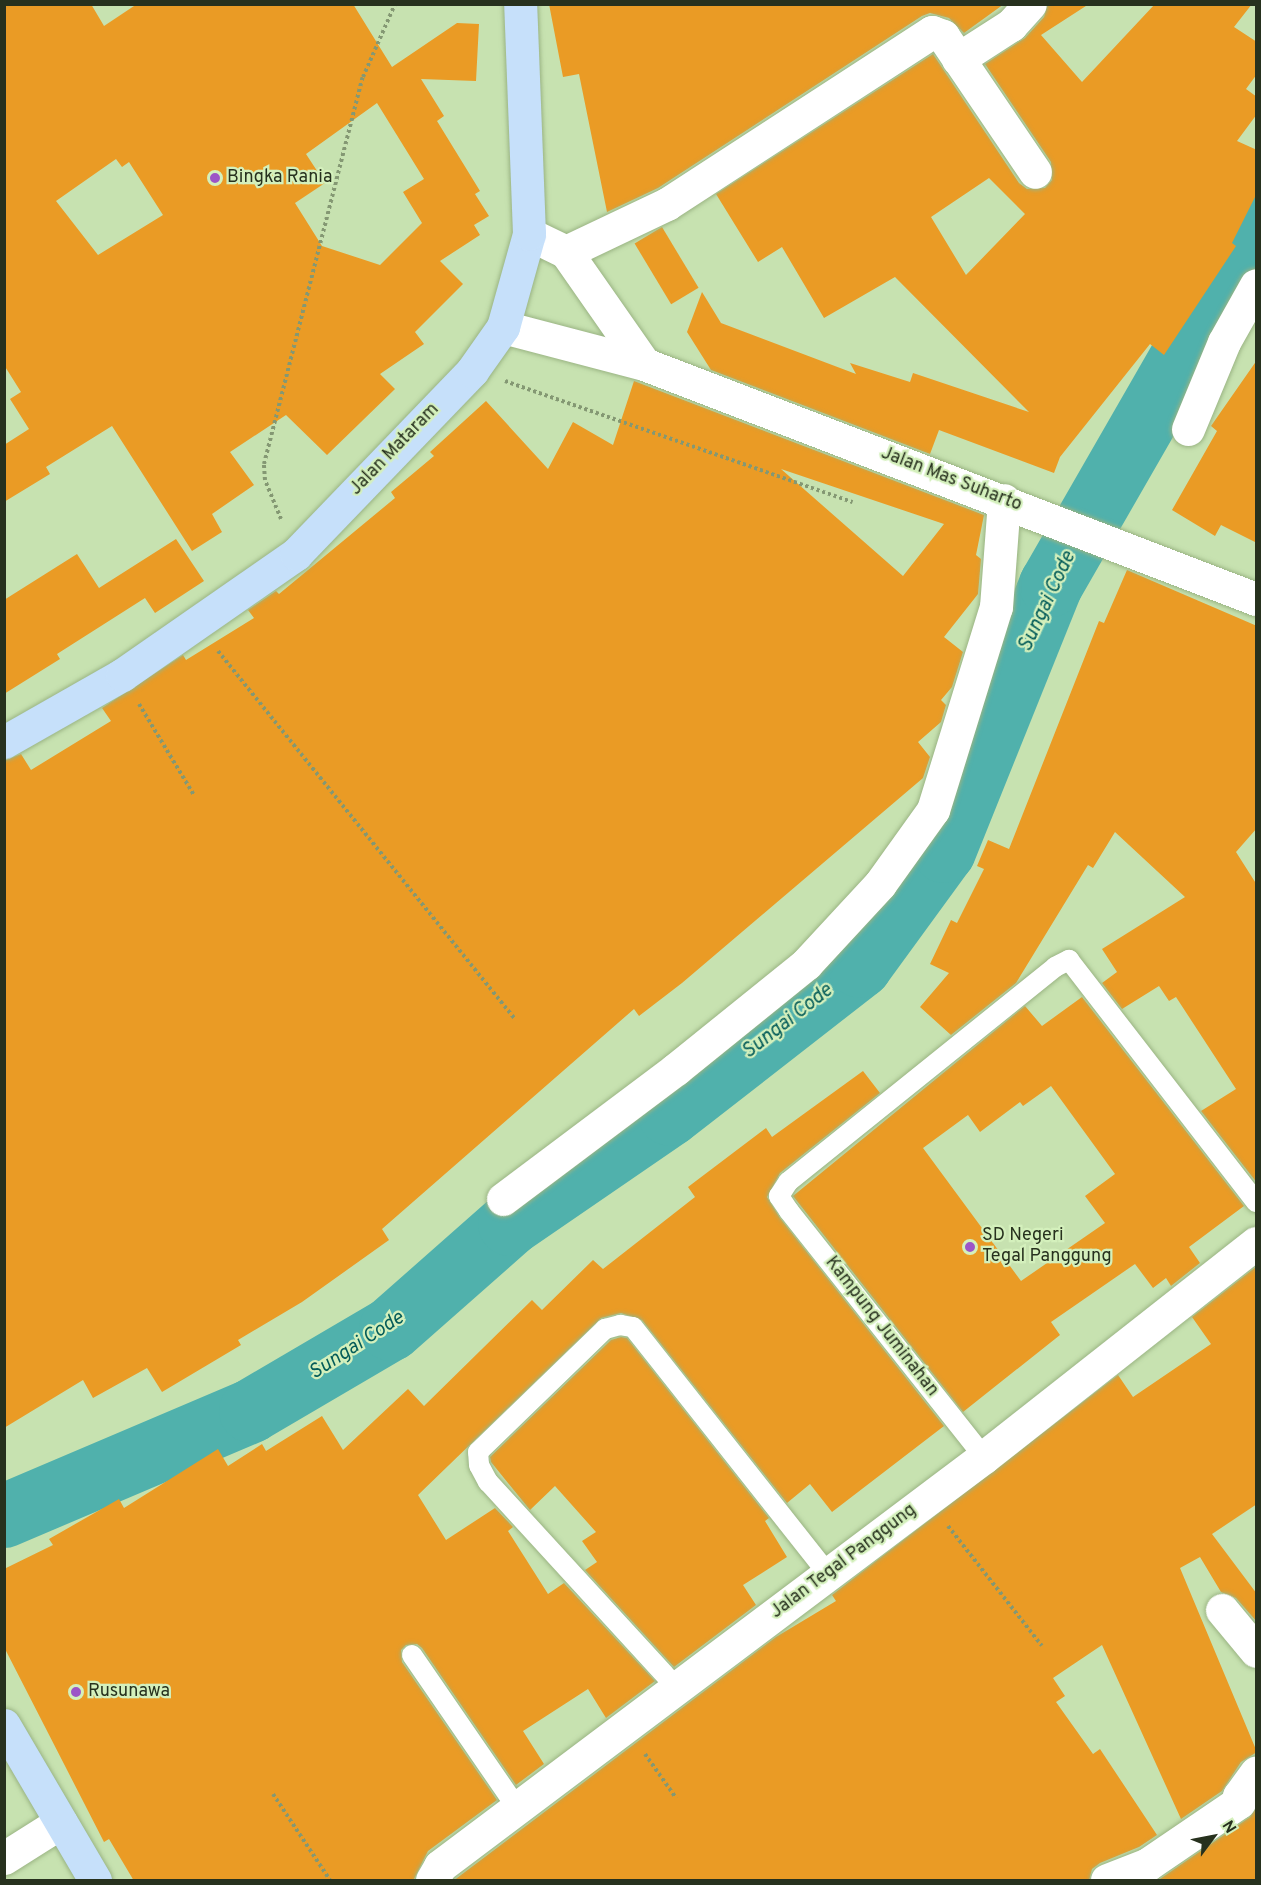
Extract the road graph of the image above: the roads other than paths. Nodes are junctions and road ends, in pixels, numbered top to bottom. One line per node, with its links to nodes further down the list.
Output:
1 (520, 4): 5 (main road, Jalan Mataram)
2 (1030, 4): 3 (street)
3 (958, 58): 4 (street); 6 (street)
4 (1035, 172)
5 (529, 234): 6 (street); 8 (main road, Jalan Mataram)
6 (566, 252): 9 (street)
7 (1257, 285): 10 (street)
8 (502, 327): 9 (street, Jalan Mas Suharto); 13 (main road, Jalan Mataram)
9 (644, 364): 11 (street, Jalan Mas Suharto)
10 (1188, 429)
11 (1013, 504): 12 (street, Jalan Mas Suharto); 14 (street)
12 (1257, 598)
13 (4, 742)
14 (502, 1199)
15 (1257, 1202): 17 (lane, Kampung Juminahan)
16 (1257, 1243): 17 (street, Jalan Tegal Panggung)
17 (984, 1457): 18 (street, Jalan Tegal Panggung)
18 (828, 1574): 22 (street, Jalan Tegal Panggung); 22 (lane)
19 (1222, 1610): 20 (street)
20 (1257, 1652)
21 (412, 1655): 25 (lane)
22 (677, 1688): 25 (street, Jalan Tegal Panggung)
23 (4, 1725): 26 (main road)
24 (1257, 1773): 30 (street)
25 (518, 1808): 28 (street, Jalan Tegal Panggung)
26 (61, 1822): 27 (street); 29 (main road)
27 (4, 1858)
28 (440, 1876)
29 (95, 1881)
30 (1107, 1881)

